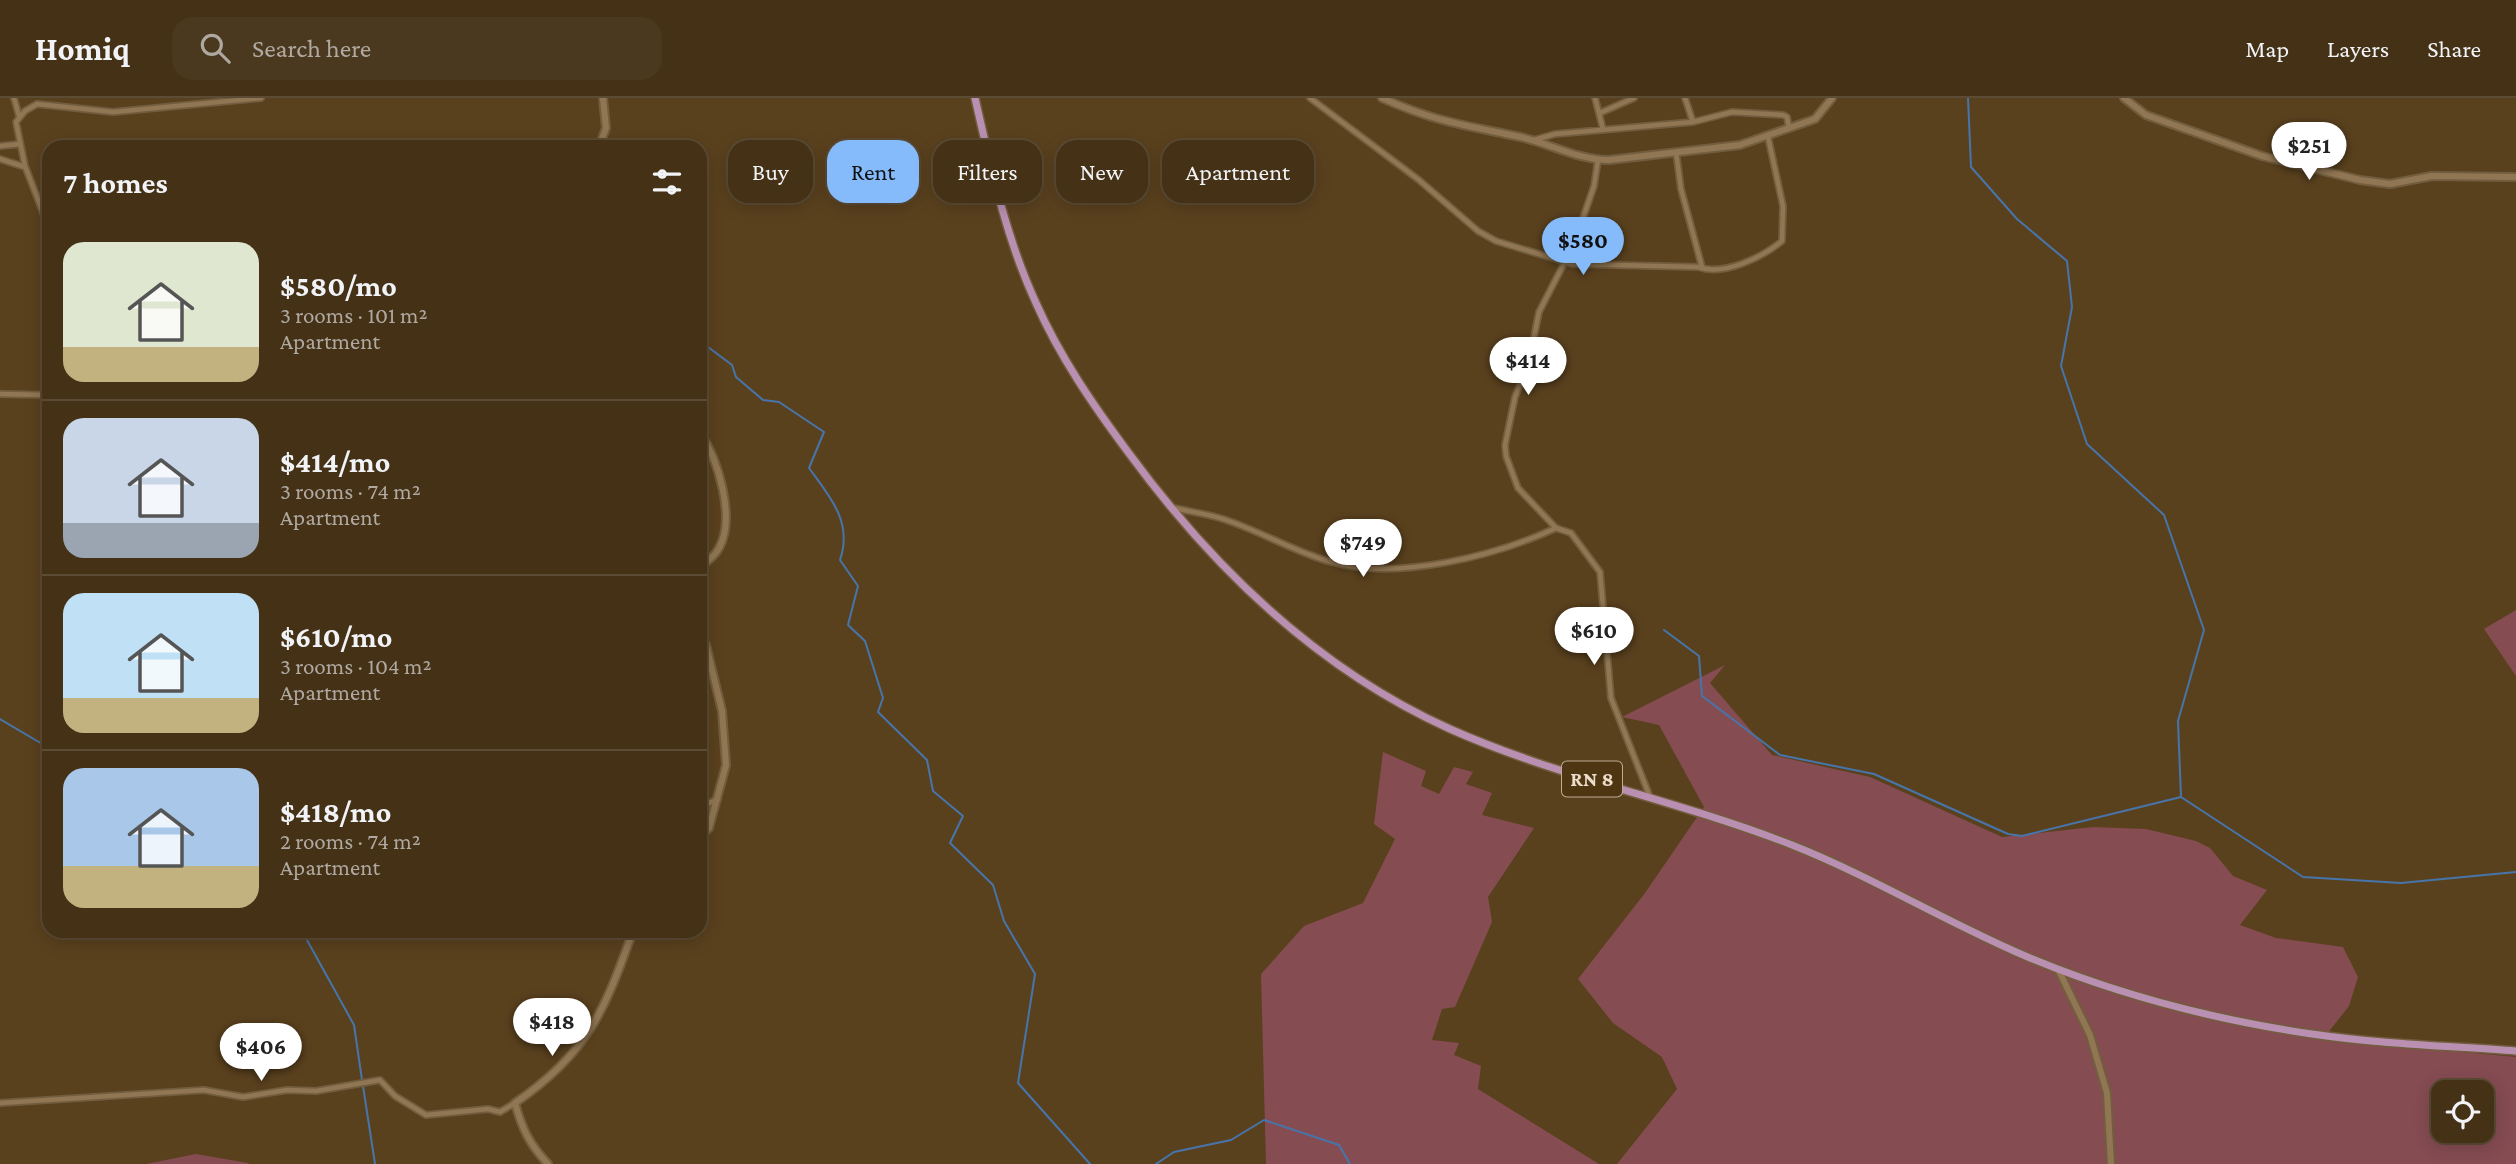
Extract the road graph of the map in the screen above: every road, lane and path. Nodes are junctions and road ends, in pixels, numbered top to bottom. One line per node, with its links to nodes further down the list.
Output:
1 (14, 98): 13 (street)
2 (261, 98): 13 (street)
3 (603, 98): 18 (street)
4 (975, 98): 33 (main road, RN 8)
5 (1310, 98): 28 (street)
6 (1382, 98): 19 (street)
7 (1595, 98): 12 (street)
8 (1634, 98): 12 (street)
9 (1685, 98): 14 (street)
10 (1832, 98): 16 (street)
11 (2124, 98): 26 (street)
12 (1600, 113): 15 (street)
13 (19, 116): 20 (street)
14 (1693, 122): 15 (street); 16 (street)
15 (1603, 129): 19 (street)
16 (1789, 130): 17 (street)
17 (1768, 137): 22 (street); 29 (street)
18 (602, 140)
19 (1530, 141): 24 (street)
20 (20, 144): 21 (street); 25 (street)
21 (0, 146)
22 (1676, 152): 24 (street); 29 (street)
23 (0, 159): 25 (street)
24 (1598, 160): 28 (street)
25 (25, 167): 27 (street)
26 (2516, 177)
27 (42, 210)
28 (1566, 262): 29 (street); 34 (street)
29 (1703, 268)
30 (0, 394): 31 (street)
31 (42, 395)
32 (707, 444): 35 (street)
33 (1172, 508): 34 (street); 37 (main road, RN 8)
34 (1556, 528): 37 (street)
35 (707, 560)
36 (707, 650): 38 (street)
37 (1650, 797): 42 (main road, RN 8)
38 (719, 799): 39 (street); 40 (street)
39 (707, 804)
40 (707, 830)
41 (630, 938): 45 (street)
42 (2057, 967): 43 (main road, RN 8); 47 (street)
43 (2516, 1051)
44 (0, 1103): 45 (street)
45 (515, 1103): 46 (street)
46 (548, 1164)
47 (2111, 1164)

